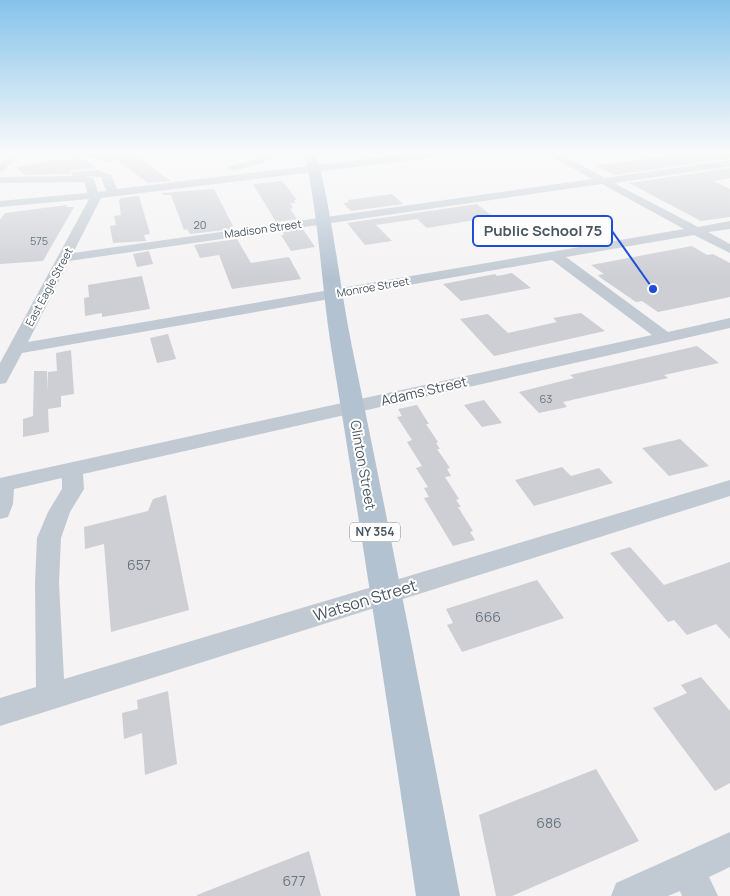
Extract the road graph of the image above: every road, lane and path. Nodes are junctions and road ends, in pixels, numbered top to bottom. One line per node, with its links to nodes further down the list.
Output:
1 (74, 194): 6 (street)
2 (93, 194): 12 (street, East Eagle Street)
3 (319, 194): 7 (main road, Clinton Street / NY 354)
4 (512, 194): 7 (street, Madison Street)
5 (628, 194): 9 (street)
6 (0, 204)
7 (323, 220): 12 (street, Madison Street); 13 (main road, Clinton Street / NY 354)
8 (730, 225): 9 (street, Monroe Street)
9 (697, 231): 10 (street); 11 (street, Monroe Street)
10 (730, 249)
11 (554, 256): 13 (street, Monroe Street); 15 (street)
12 (64, 258): 16 (street, East Eagle Street)
13 (332, 294): 16 (street, Monroe Street); 18 (main road, Clinton Street / NY 354)
14 (730, 323): 15 (street, Adams Street)
15 (665, 337): 18 (street, Adams Street)
16 (16, 348): 17 (street, East Eagle Street)
17 (0, 379)
18 (352, 407): 19 (street, Adams Street); 23 (main road, Clinton Street / NY 354)
19 (72, 469): 20 (street, Adams Street); 24 (street)
20 (2, 485): 22 (street)
21 (730, 488): 23 (street, Watson Street)
22 (0, 511)
23 (387, 593): 24 (street, Watson Street); 28 (main road, Clinton Street / NY 354)
24 (50, 696): 25 (street, Watson Street)
25 (0, 712)
26 (730, 848): 27 (street)
27 (694, 882): 29 (street)
28 (438, 896)
29 (629, 896)

